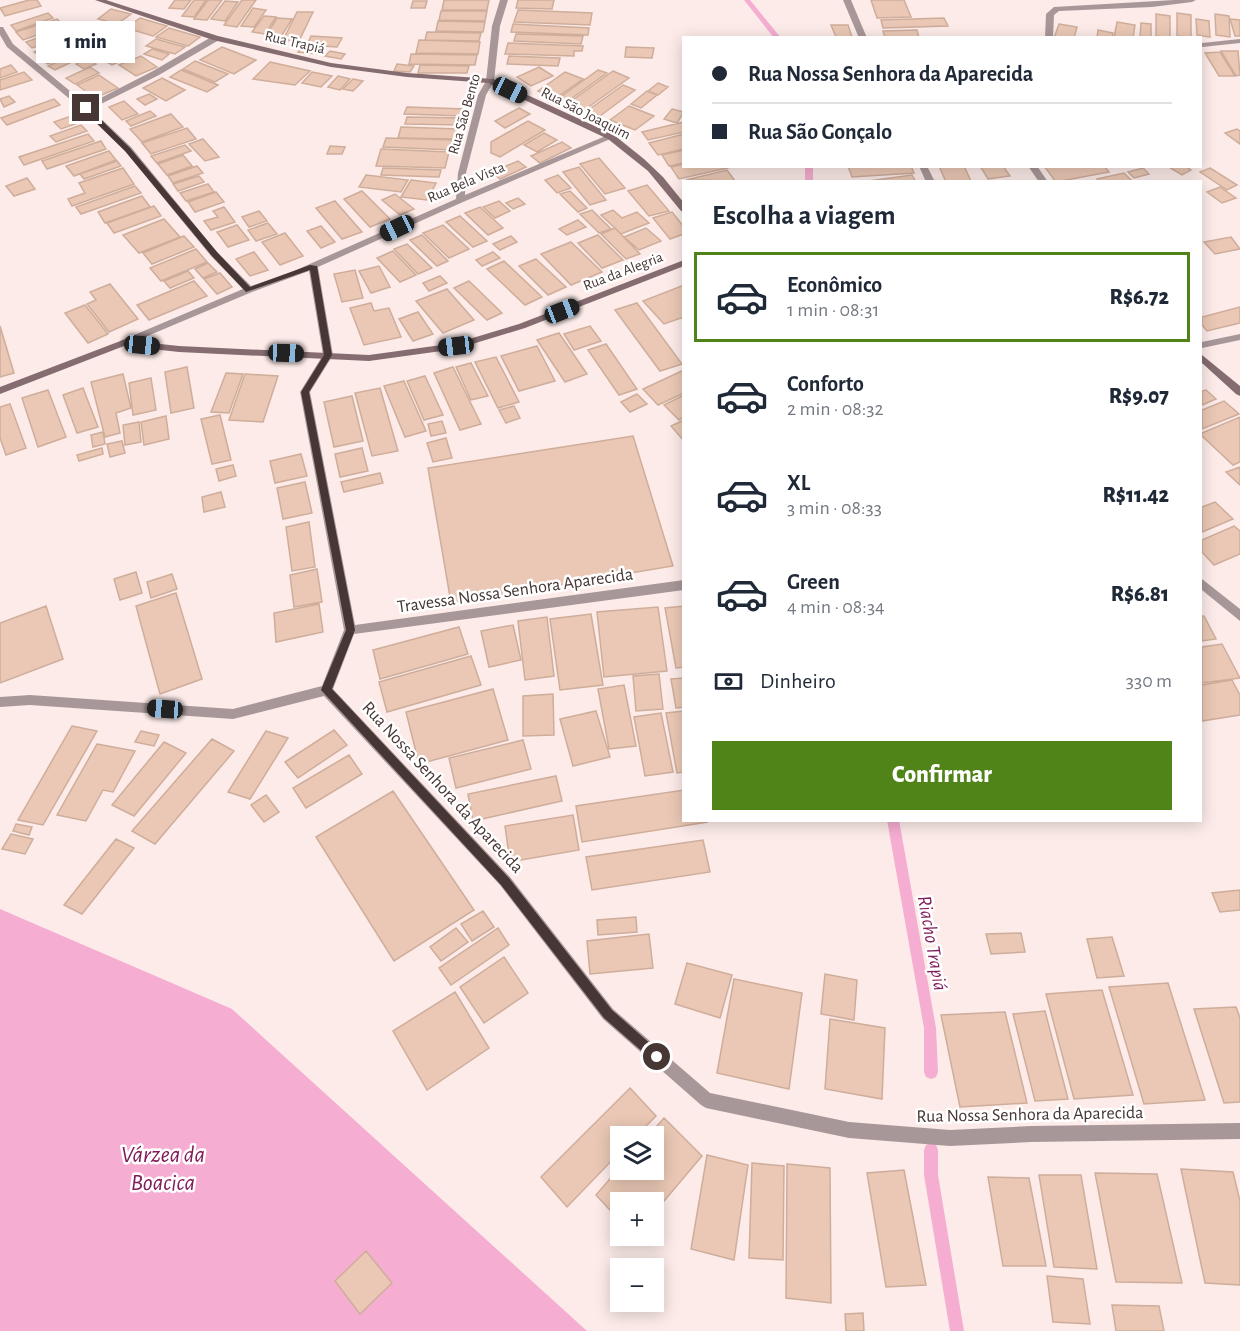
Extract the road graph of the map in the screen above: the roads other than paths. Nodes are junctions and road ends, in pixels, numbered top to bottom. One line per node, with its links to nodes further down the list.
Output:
1 (99, 0): 8 (street, Rua Trapiá)
2 (504, 0): 11 (street, Rua São Bento)
3 (847, 0): 6 (street)
4 (1192, 0): 7 (street)
5 (0, 29): 12 (street)
6 (862, 36)
7 (1049, 36)
8 (216, 38): 11 (street, Rua Trapiá); 12 (street)
9 (1240, 41): 10 (street)
10 (1202, 45)
11 (490, 81): 13 (street, Rua São Joaquim); 14 (street, Rua São Bento)
12 (86, 108): 18 (street)
13 (611, 137): 14 (street, Rua Bela Vista); 15 (street, Rua São Joaquim)
14 (460, 200): 17 (street, Rua Bela Vista)
15 (682, 207)
16 (682, 264): 22 (street, Rua da Alegria)
17 (313, 266): 18 (street, Rua Bela Vista); 22 (street)
18 (249, 290): 20 (street, Rua Bela Vista)
19 (1240, 337): 21 (street)
20 (123, 344): 22 (street, Rua da Alegria); 24 (street, Rua Bela Vista)
21 (1202, 345)
22 (328, 355): 29 (street)
23 (1202, 358): 25 (street)
24 (0, 391)
25 (1240, 392)
26 (1202, 584): 28 (street)
27 (682, 585): 29 (street, Travessa Nossa Senhora Aparecida)
28 (1240, 616)
29 (350, 630): 30 (street)
30 (326, 690): 31 (street); 32 (street, Rua Nossa Senhora da Aparecida)
31 (0, 702)
32 (1240, 1131)

